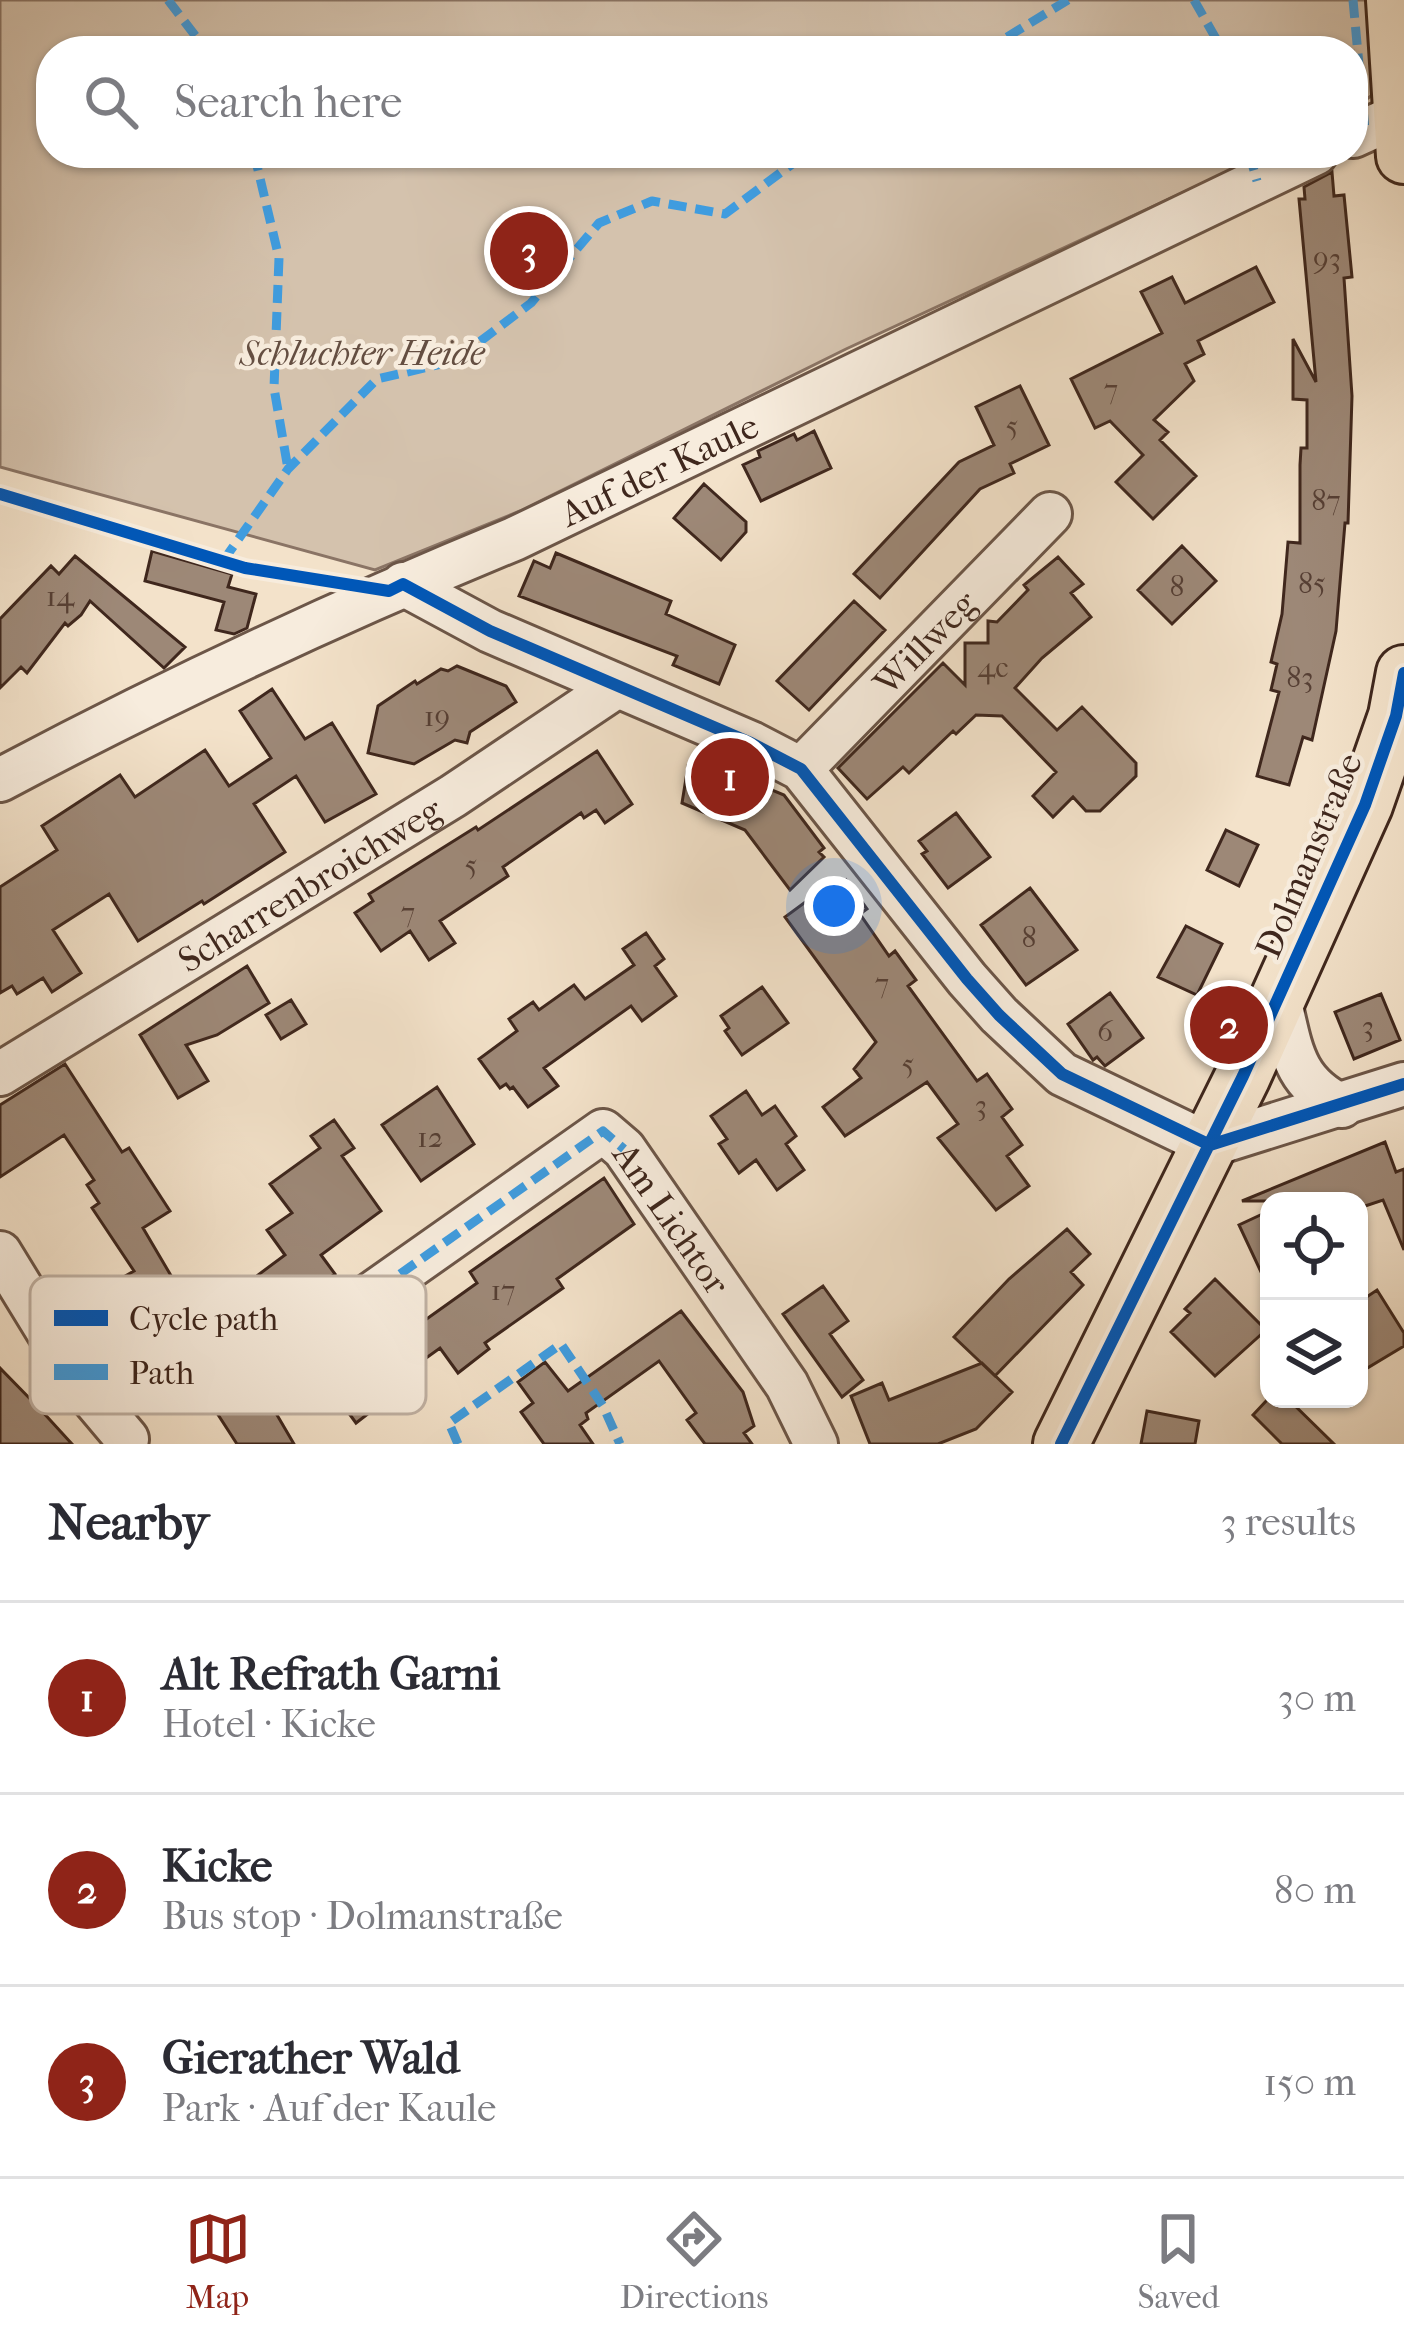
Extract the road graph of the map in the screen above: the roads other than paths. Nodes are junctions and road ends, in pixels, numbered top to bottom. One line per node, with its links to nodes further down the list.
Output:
1 (1394, 5): 2 (main road)
2 (1390, 130)
3 (1285, 168): 5 (street, Auf der Kaule)
4 (1050, 514): 8 (street, Willweg)
5 (403, 584): 7 (street); 9 (street, Auf der Kaule)
6 (1404, 673): 10 (main road, Dolmanstraße)
7 (617, 686): 8 (street); 11 (street, Scharrenbroichweg)
8 (801, 770): 14 (street)
9 (0, 781)
10 (1279, 998): 13 (street); 14 (main road, Dolmanstraße)
11 (0, 1074)
12 (1404, 1084): 13 (street)
13 (1342, 1106): 14 (street)
14 (1210, 1145): 21 (main road, Dolmanstraße)
15 (0, 1252): 17 (street)
16 (399, 1276): 20 (street, Am Lichtor)
17 (30, 1301)
18 (106, 1414): 19 (street)
19 (127, 1438)
20 (816, 1444)
21 (1061, 1444)

